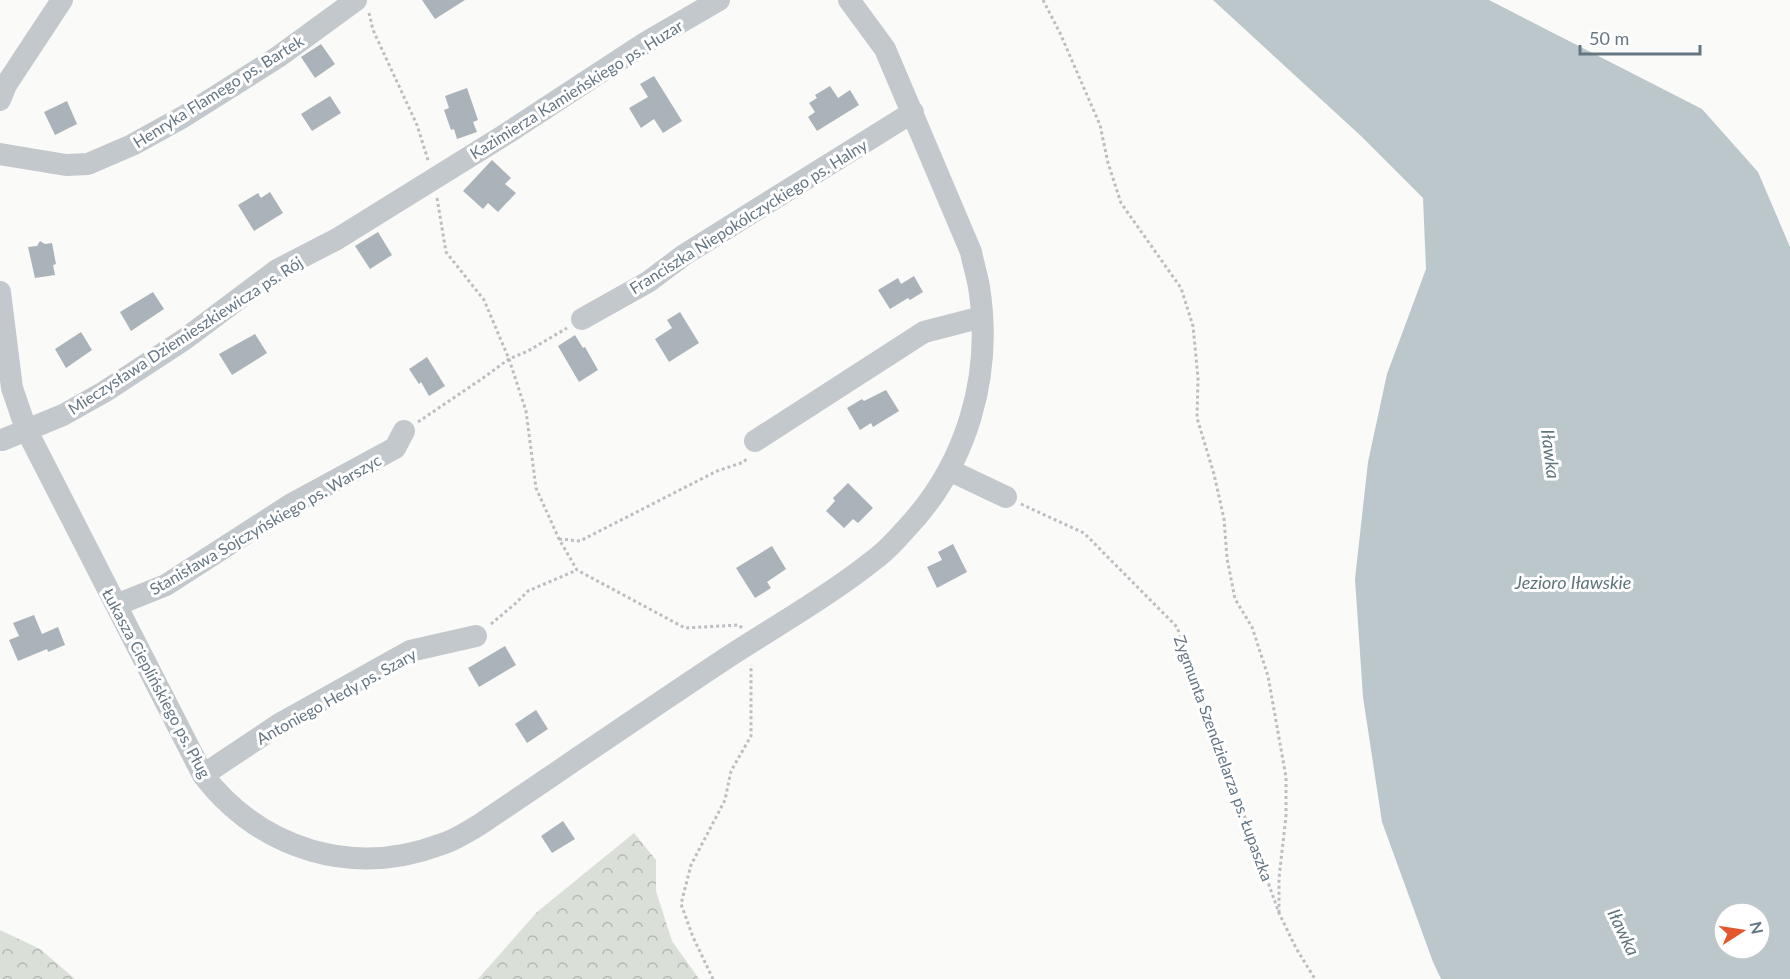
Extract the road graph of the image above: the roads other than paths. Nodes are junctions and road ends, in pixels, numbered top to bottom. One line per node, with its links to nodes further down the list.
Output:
1 (62, 0): 5 (street)
2 (719, 0): 8 (street, Kazimierza Kamieńskiego ps. Huzar)
3 (849, 0): 6 (street, Łukasza Cieplińskiego ps. Pług)
4 (362, 5): 7 (street, Henryka Flamego ps. Bartek)
5 (0, 100)
6 (913, 112): 10 (street, Łukasza Cieplińskiego ps. Pług); 11 (street, Franciszka Niepokólczyckiego ps. Halny)
7 (0, 154)
8 (434, 179): 12 (street, Mieczysława Dziemieszkiewicza ps. Rój)
9 (0, 292): 12 (street, Łukasza Cieplińskiego ps. Pług)
10 (982, 317): 15 (street); 16 (street, Łukasza Cieplińskiego ps. Pług)
11 (582, 319)
12 (26, 429): 14 (street, Mieczysława Dziemieszkiewicza ps. Rój); 18 (street, Łukasza Cieplińskiego ps. Pług)
13 (404, 431): 18 (street, Stanisława Sojczyńskiego ps. Warszyc)
14 (2, 440)
15 (755, 441)
16 (949, 471): 17 (street); 20 (street, Łukasza Cieplińskiego ps. Pług)
17 (1006, 497)
18 (116, 605): 20 (street, Łukasza Cieplińskiego ps. Pług)
19 (476, 636): 20 (street, Antoniego Hedy ps. Szary)
20 (203, 775)

